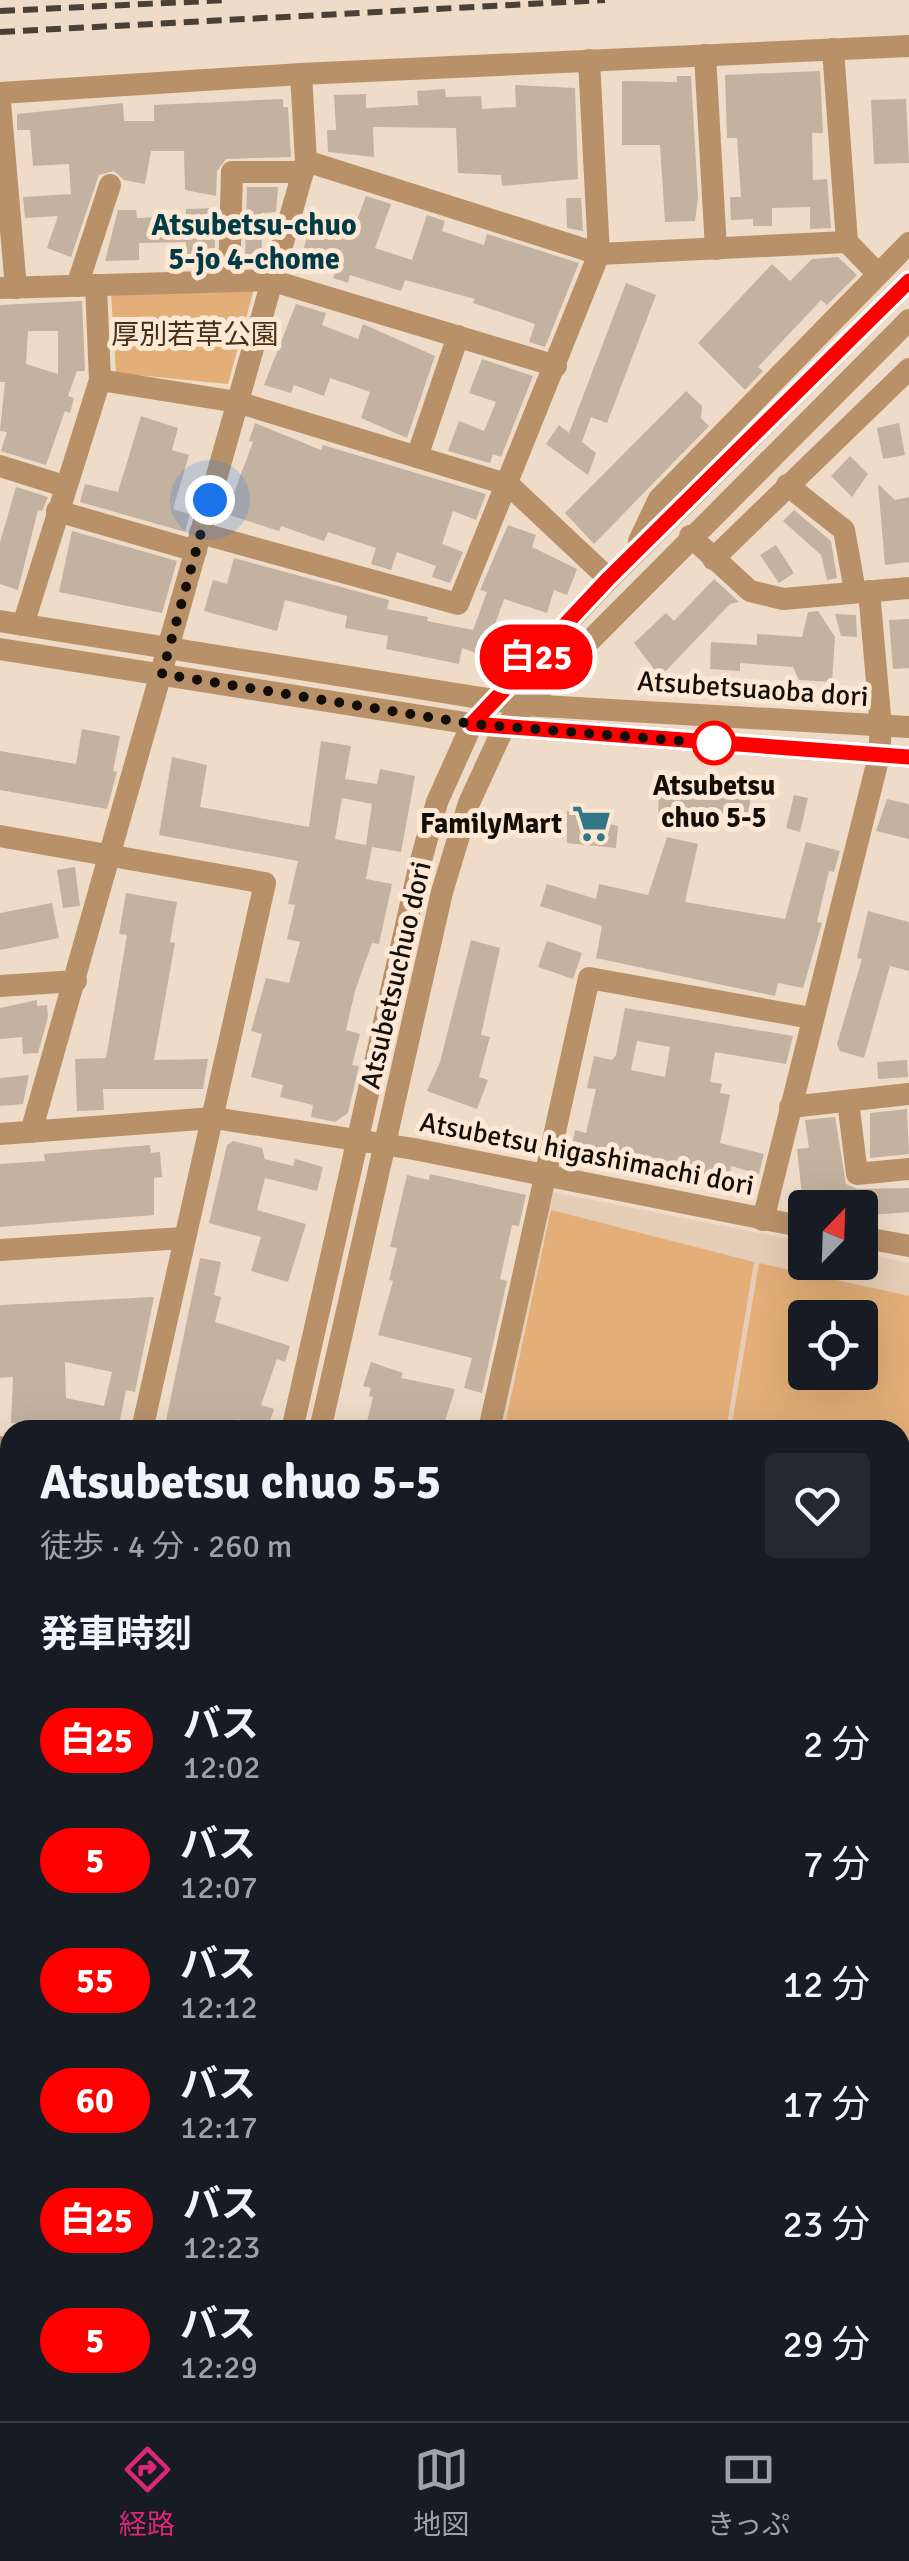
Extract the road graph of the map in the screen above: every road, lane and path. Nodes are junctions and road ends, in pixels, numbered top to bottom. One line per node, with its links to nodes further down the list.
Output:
1 (909, 46): 2 (street)
2 (833, 49): 3 (street); 10 (street)
3 (706, 55): 4 (street); 12 (street)
4 (589, 60): 5 (street); 13 (street)
5 (301, 74): 6 (street); 8 (street)
6 (0, 93)
7 (0, 102): 19 (street)
8 (305, 167): 13 (street); 15 (street); 16 (street)
9 (110, 185): 18 (street)
10 (847, 242): 12 (street); 14 (street)
11 (909, 243): 14 (street)
12 (716, 249): 13 (street)
13 (600, 254): 22 (street)
14 (878, 274): 34 (street)
15 (270, 280): 16 (street); 21 (street); 25 (street)
16 (229, 281): 18 (street)
17 (909, 281): 34 (street, Atsubetsuchuo dori)
18 (86, 286): 19 (street); 24 (street)
19 (8, 288)
20 (909, 320): 32 (street, Atsubetsuchuo dori)
21 (458, 336): 22 (street); 26 (street)
22 (556, 366): 28 (street)
23 (909, 369): 29 (street)
24 (100, 380): 25 (street); 30 (street)
25 (237, 402): 26 (street); 33 (street)
26 (416, 456): 28 (street)
27 (0, 466): 30 (street)
28 (509, 485): 33 (street); 36 (street)
29 (787, 485): 35 (street); 38 (street)
30 (64, 486): 31 (street)
31 (57, 510): 33 (street); 39 (street)
32 (690, 536): 35 (street); 44 (street, Atsubetsuchuo dori)
33 (198, 542): 41 (street)
34 (631, 558): 36 (street, Atsubetsuchuo dori)
35 (713, 559): 38 (street)
36 (608, 579): 43 (street, Atsubetsuchuo dori)
37 (909, 588): 38 (street)
38 (862, 591): 46 (street)
39 (12, 623): 41 (street, Atsubetsuaoba dori)
40 (0, 649): 42 (street, Atsubetsuaoba dori)
41 (169, 649): 42 (street); 43 (street, Atsubetsuaoba dori)
42 (162, 674): 45 (street, Atsubetsuaoba dori); 52 (street)
43 (495, 701): 44 (street, Atsubetsuaoba dori); 45 (street, Atsubetsuchuo dori)
44 (524, 704): 46 (street, Atsubetsuaoba dori); 47 (street, Atsubetsuchuo dori)
45 (472, 724): 47 (street, Atsubetsuaoba dori); 62 (street, Atsubetsuchuo dori)
46 (881, 726): 48 (street, Atsubetsuaoba dori); 49 (street)
47 (504, 727): 49 (street, Atsubetsuaoba dori); 63 (street, Atsubetsuchuo dori)
48 (909, 727)
49 (878, 756): 50 (street, Atsubetsuaoba dori); 55 (street)
50 (909, 757)
51 (0, 836): 52 (street)
52 (111, 855): 53 (street); 59 (street)
53 (76, 981): 54 (street); 60 (street)
54 (0, 986)
55 (811, 1018): 58 (street); 65 (street)
56 (909, 1094): 57 (street)
57 (848, 1101): 58 (street); 64 (street)
58 (790, 1107): 66 (street)
59 (214, 1118): 60 (street, Atsubetsu higashimachi dori); 62 (street, Atsubetsu higashimachi dori); 68 (street)
60 (31, 1132): 61 (street, Atsubetsu higashimachi dori)
61 (0, 1134)
62 (360, 1140): 63 (street, Atsubetsu higashimachi dori); 73 (street, Atsubetsuchuo dori)
63 (387, 1144): 65 (street, Atsubetsu higashimachi dori); 74 (street, Atsubetsuchuo dori)
64 (909, 1169)
65 (546, 1178): 66 (street, Atsubetsu higashimachi dori); 75 (street)
66 (763, 1220): 67 (street, Atsubetsu higashimachi dori)
67 (788, 1224)
68 (182, 1238): 71 (street); 72 (street)
69 (878, 1240): 70 (street)
70 (909, 1246)
71 (0, 1250)
72 (144, 1420)
73 (294, 1420)
74 (322, 1420)
75 (491, 1420)

